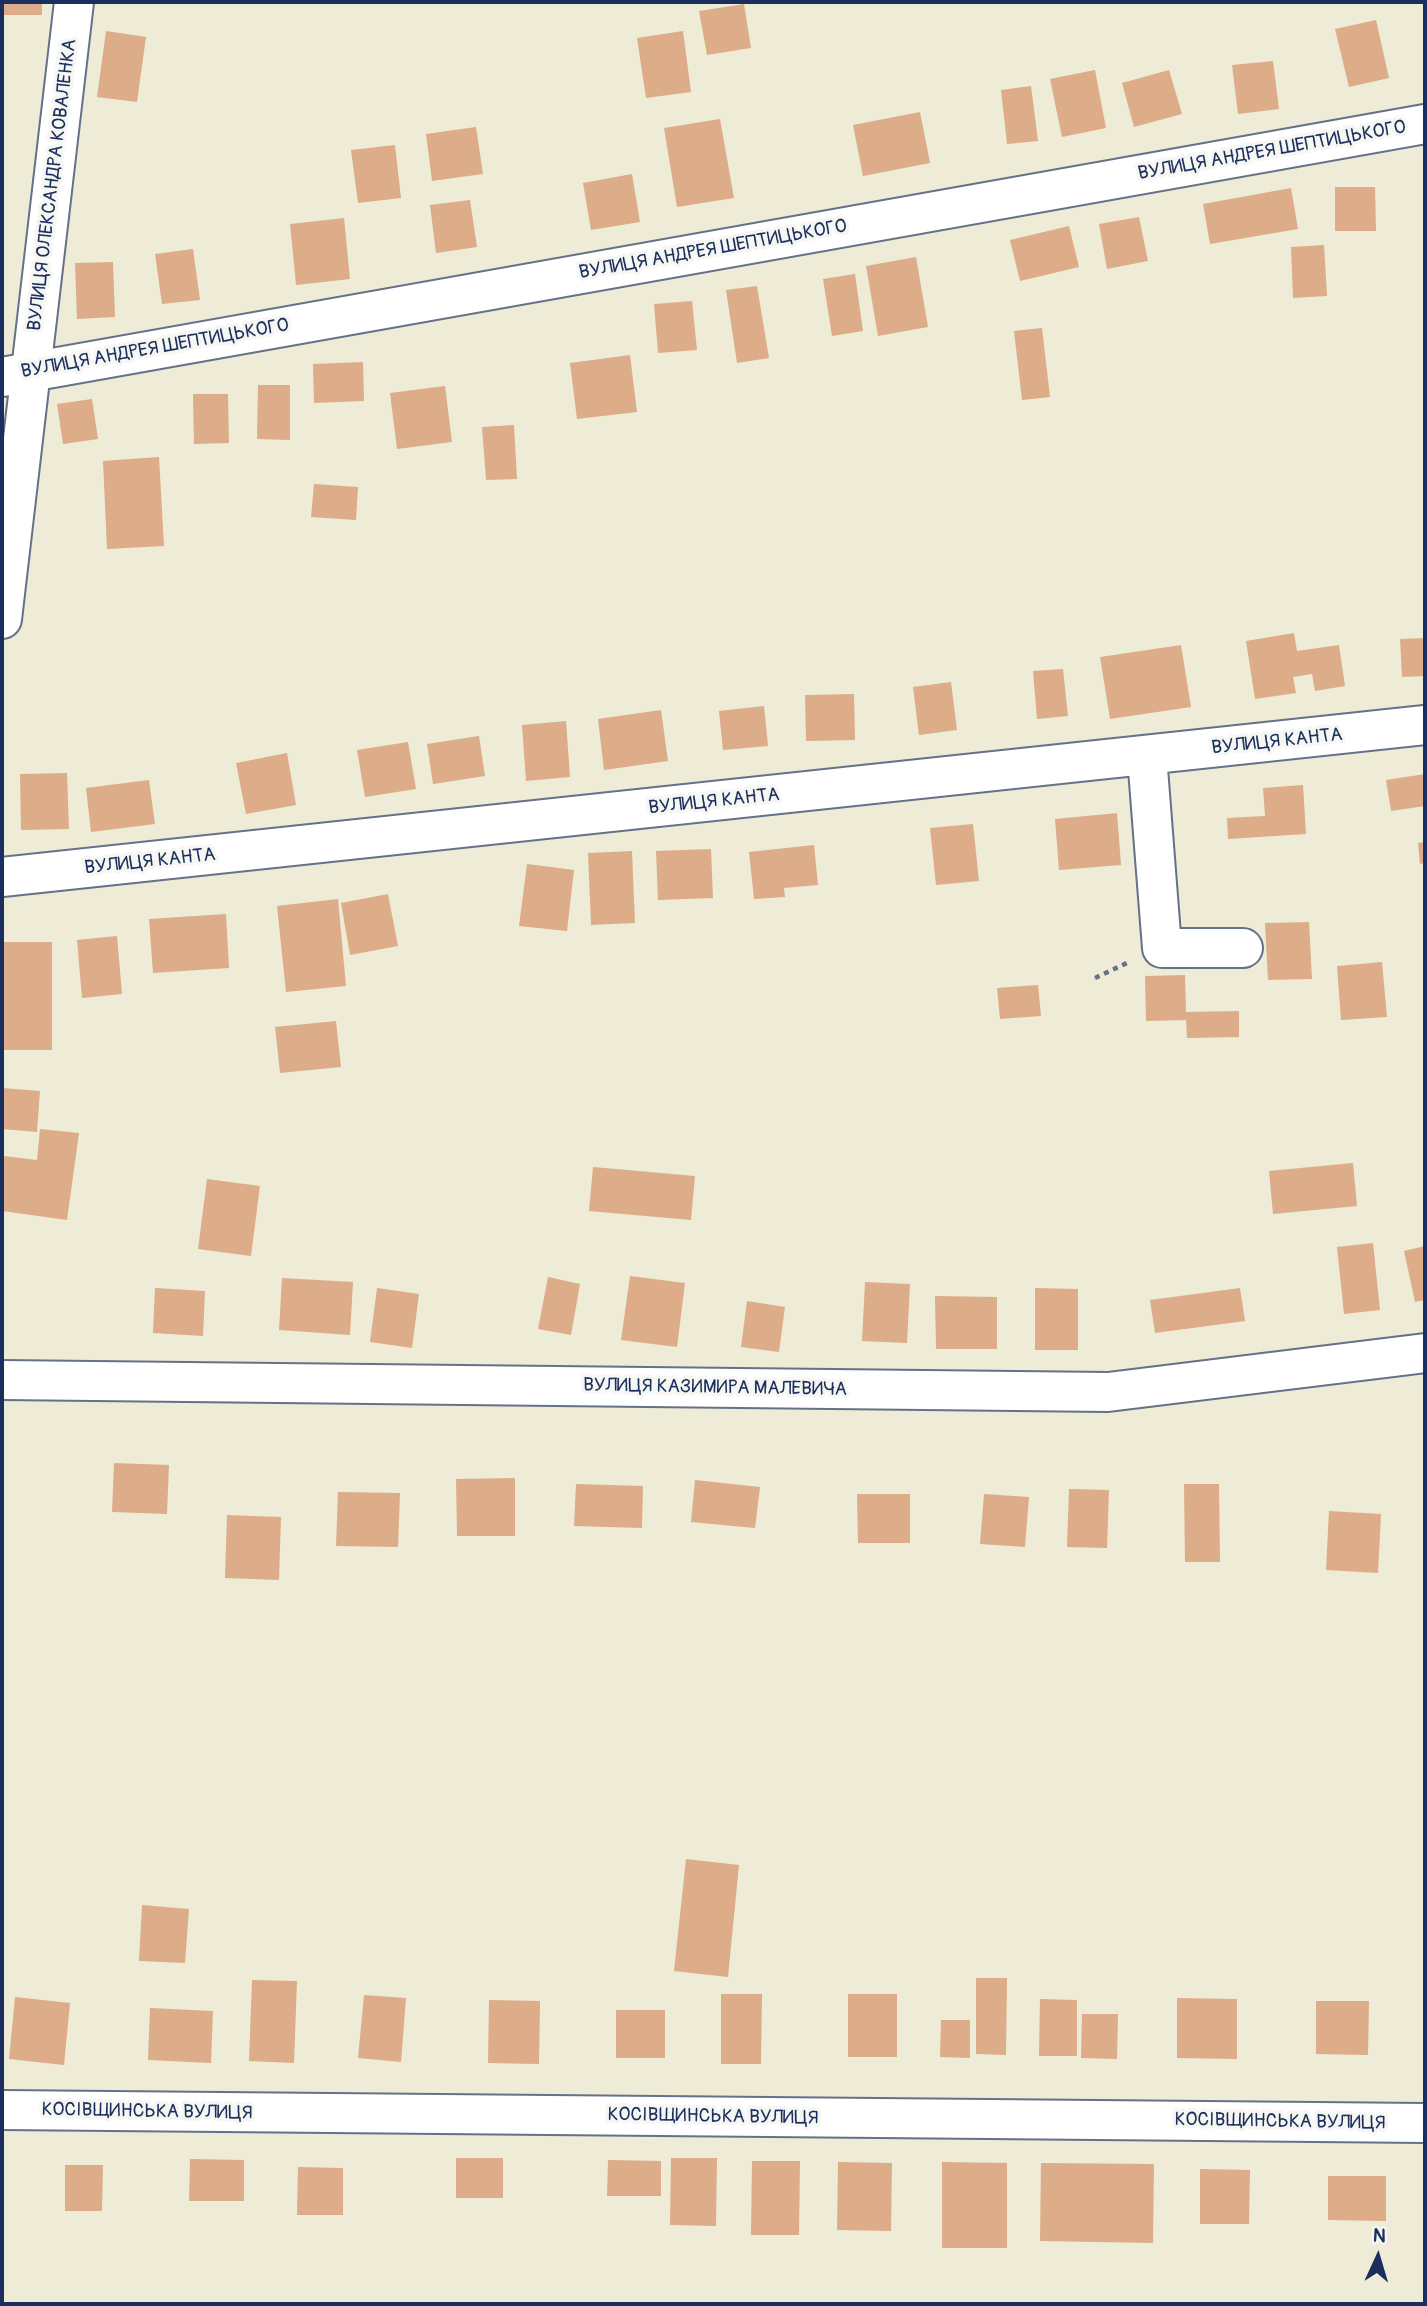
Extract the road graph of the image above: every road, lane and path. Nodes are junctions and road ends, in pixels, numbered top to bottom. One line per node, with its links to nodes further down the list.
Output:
1 (74, 2): 3 (street, ВУЛИЦЯ ОЛЕКСАНДРА КОВАЛЕНКА)
2 (1425, 124): 3 (street, ВУЛИЦЯ АНДРЕЯ ШЕПТИЦЬКОГО)
3 (16, 374): 4 (street, ВУЛИЦЯ ОЛЕКСАНДРА КОВАЛЕНКА)
4 (2, 619)
5 (1425, 725): 6 (street, ВУЛИЦЯ КАНТА)
6 (1147, 756): 7 (street, ВУЛИЦЯ КАНТА); 8 (street)
7 (2, 877)
8 (1243, 948)
9 (1425, 1353): 10 (street, ВУЛИЦЯ КАЗИМИРА МАЛЕВИЧА)
10 (2, 1380)
11 (2, 2110): 12 (street, КОСІВЩИНСЬКА ВУЛИЦЯ)
12 (1425, 2123)

